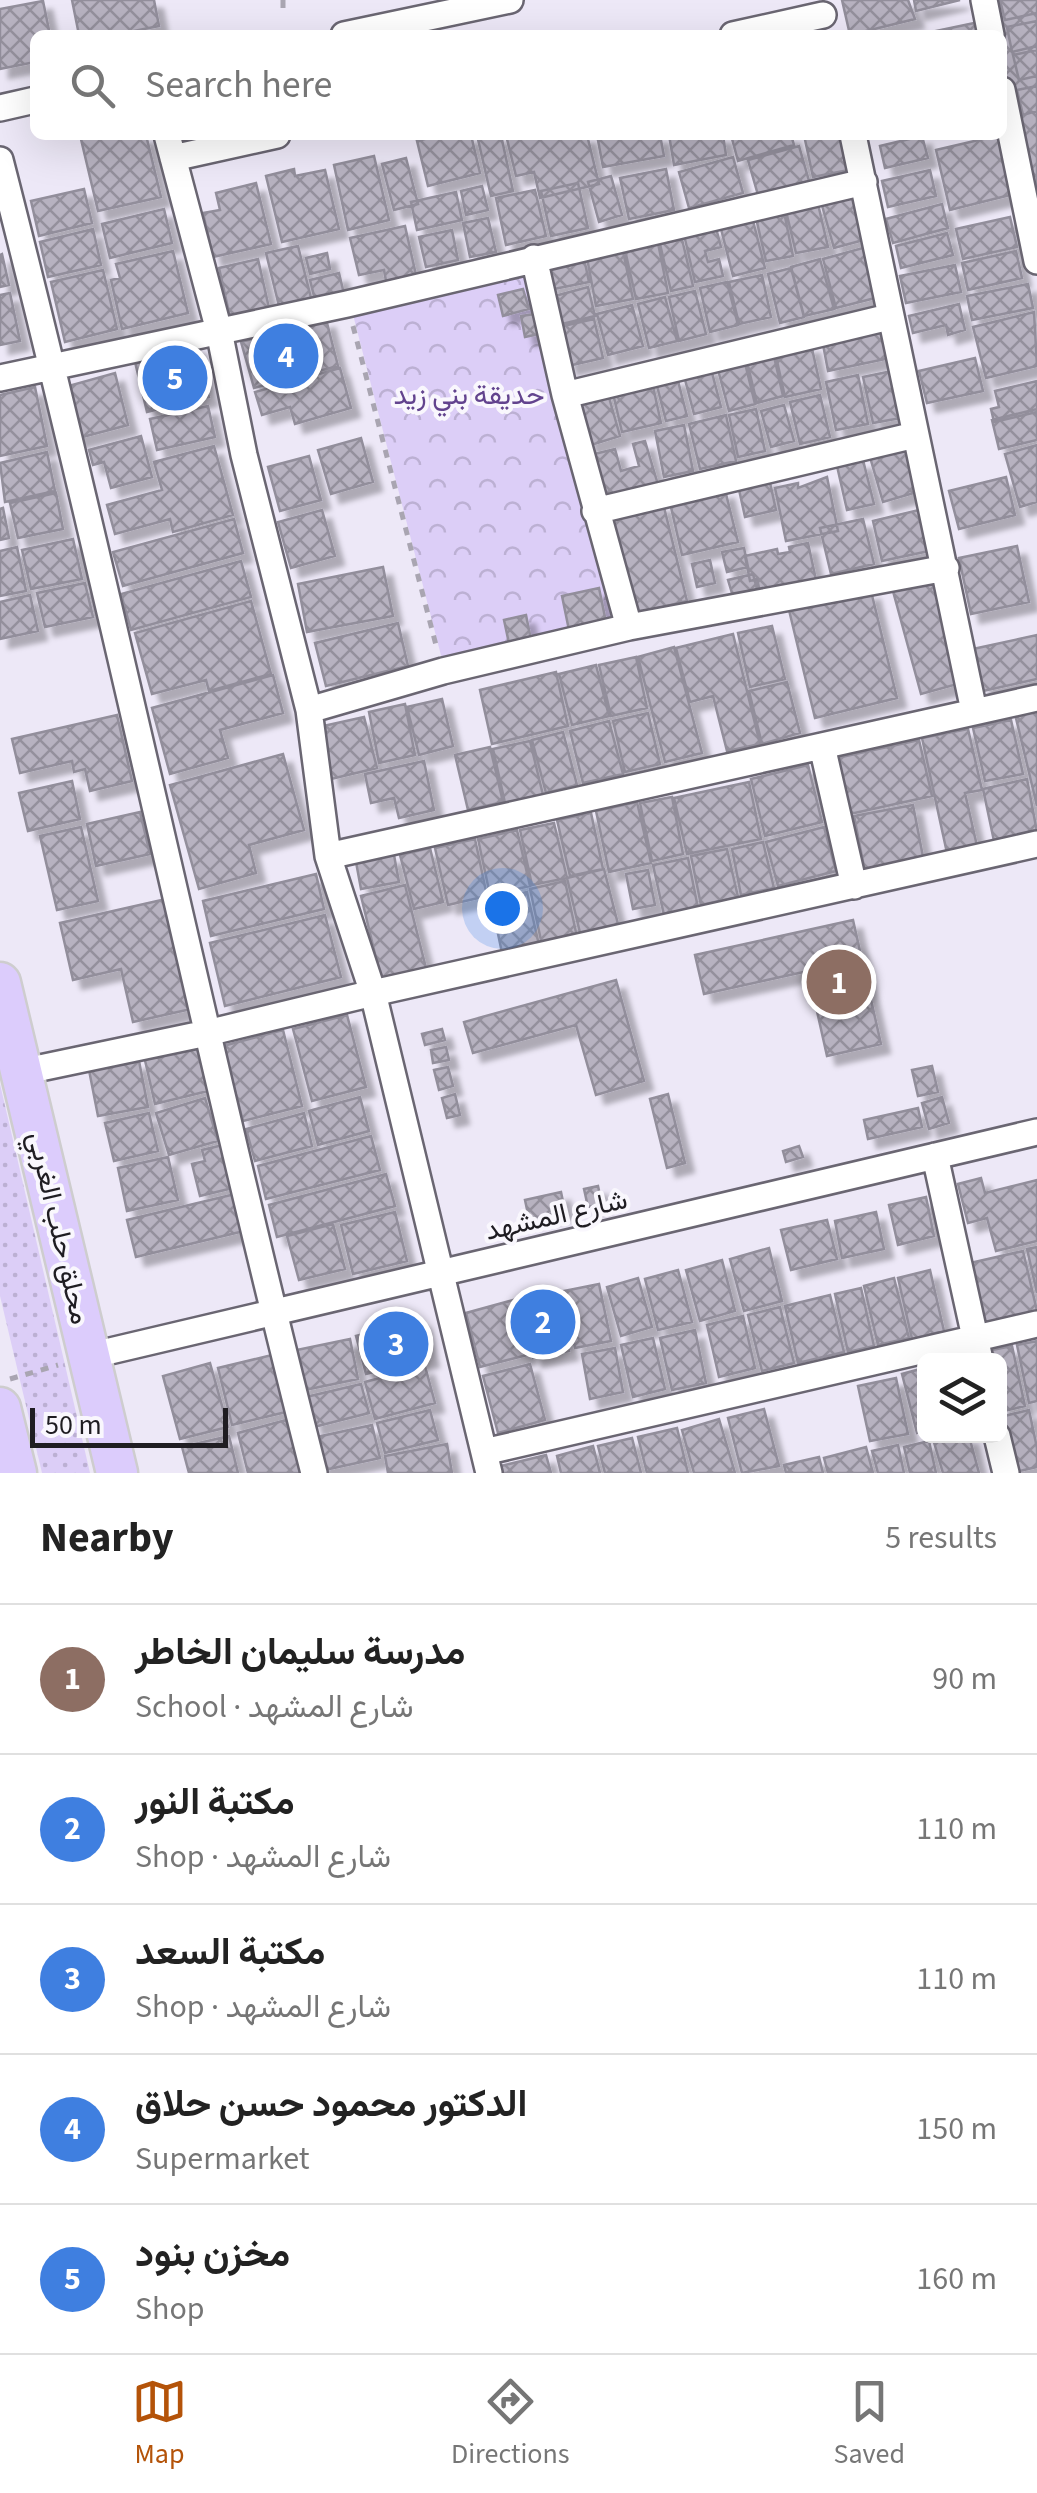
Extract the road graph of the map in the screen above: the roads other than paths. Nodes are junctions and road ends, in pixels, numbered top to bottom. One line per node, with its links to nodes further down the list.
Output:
1 (510, 0): 3 (street)
2 (984, 0): 7 (street)
3 (468, 4): 5 (street)
4 (824, 17): 6 (street)
5 (364, 30)
6 (759, 30)
7 (990, 30)
8 (30, 101): 9 (street)
9 (0, 108)
10 (1007, 115): 17 (street)
11 (228, 140): 13 (street)
12 (853, 140): 15 (street)
13 (170, 146): 19 (street)
14 (0, 160): 20 (street)
15 (864, 182): 16 (street); 18 (street)
16 (534, 258): 19 (street); 22 (street)
17 (1037, 262)
18 (889, 317): 22 (street); 23 (street)
19 (219, 331): 20 (street); 28 (street)
20 (53, 366): 21 (street); 36 (street)
21 (0, 378)
22 (565, 395): 24 (street)
23 (915, 436): 24 (street); 25 (street)
24 (595, 512): 26 (street)
25 (946, 568): 26 (street); 29 (street)
26 (628, 627): 28 (street)
27 (1037, 698): 29 (street)
28 (309, 710): 32 (street)
29 (974, 711): 30 (street)
30 (822, 746): 32 (street); 33 (street)
31 (1037, 844): 33 (street)
32 (328, 856): 35 (street)
33 (854, 886): 35 (street)
34 (0, 983): 37 (highway, محلق حلب الغربي)
35 (373, 993): 36 (street); 40 (street)
36 (207, 1033): 37 (street); 41 (street)
37 (21, 1072): 44 (highway, محلق حلب الغربي)
38 (1037, 1132): 39 (street, شارع المشهد)
39 (935, 1156): 40 (street, شارع المشهد); 43 (street)
40 (440, 1273): 41 (street, شارع المشهد); 47 (street)
41 (273, 1313): 44 (street, شارع المشهد); 50 (street)
42 (1037, 1324): 43 (street)
43 (978, 1350): 47 (street)
44 (89, 1356): 49 (highway, محلق حلب الغربي)
45 (0, 1408): 48 (highway)
46 (999, 1443): 51 (street)
47 (486, 1463)
48 (16, 1473)
49 (117, 1473)
50 (314, 1473)
51 (1006, 1473)

